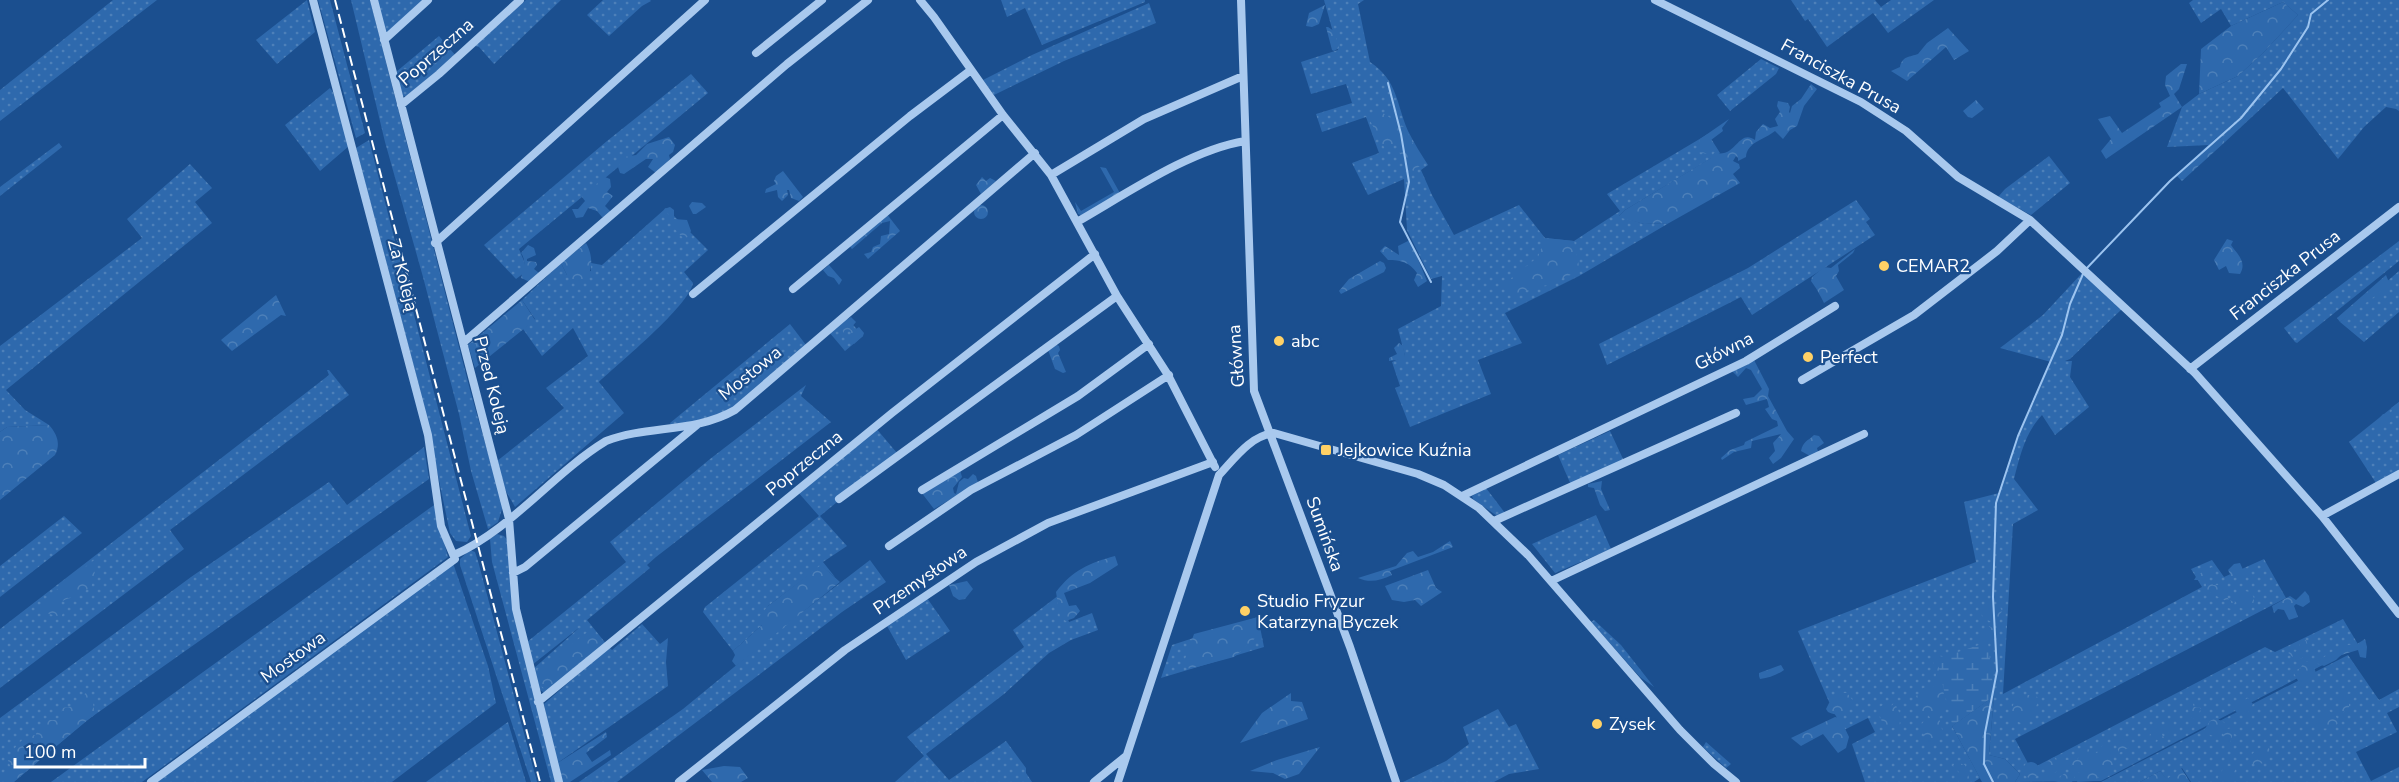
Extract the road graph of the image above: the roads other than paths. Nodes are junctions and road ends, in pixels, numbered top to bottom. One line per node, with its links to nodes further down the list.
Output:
1 (314, 0): 48 (street, Za Koleją)
2 (374, 0): 11 (street, Przed Koleją)
3 (428, 0): 11 (street)
4 (520, 0): 15 (street, Poprzeczna)
5 (705, 0): 23 (street)
6 (822, 0): 12 (street)
7 (868, 0): 29 (street)
8 (920, 0): 13 (street)
9 (1241, 0): 14 (street, Główna)
10 (1655, 0): 21 (street, Franciszka Prusa)
11 (384, 40): 15 (street, Przed Koleją)
12 (756, 53)
13 (971, 70): 16 (street); 26 (street)
14 (1243, 76): 17 (street, Główna); 19 (street)
15 (400, 105): 23 (street, Przed Koleją)
16 (1003, 115): 18 (street); 25 (street)
17 (1245, 141): 22 (street); 36 (street, Główna)
18 (1035, 153): 19 (street); 35 (street, Mostowa)
19 (1051, 175): 22 (street)
20 (2399, 207): 31 (street, Franciszka Prusa)
21 (2030, 220): 31 (street, Franciszka Prusa); 33 (street)
22 (1077, 222): 24 (street)
23 (435, 243): 29 (street, Przed Koleją)
24 (1095, 254): 27 (street); 52 (street, Poprzeczna)
25 (793, 289)
26 (693, 294)
27 (1118, 296): 30 (street); 43 (street)
28 (1835, 306): 42 (street, Główna)
29 (464, 342): 45 (street, Przed Koleją)
30 (1149, 344): 32 (street); 41 (street)
31 (2190, 369): 44 (street, Franciszka Prusa)
32 (1168, 375): 38 (street); 47 (street)
33 (1802, 380)
34 (1736, 413): 46 (street)
35 (698, 424): 45 (street, Mostowa); 49 (street)
36 (1269, 434): 40 (street); 42 (street); 60 (street, Sumińska)
37 (1864, 435): 50 (street)
38 (1212, 462): 40 (street); 58 (street, Przemysłowa)
39 (2399, 474): 44 (street)
40 (1220, 475): 53 (street)
41 (922, 490)
42 (1462, 496): 46 (street)
43 (839, 499)
44 (2322, 516): 51 (street, Franciszka Prusa)
45 (508, 519): 48 (street, Mostowa); 49 (street, Przed Koleją)
46 (1494, 521): 50 (street)
47 (888, 546)
48 (454, 557): 56 (street, Mostowa)
49 (513, 573): 52 (street, Przed Koleją)
50 (1551, 581): 61 (street)
51 (2399, 614)
52 (538, 702): 57 (street, Przed Koleją)
53 (1127, 755): 54 (street); 55 (street)
54 (1105, 773): 55 (street); 59 (street)
55 (1119, 781)
56 (151, 782)
57 (559, 782)
58 (679, 782)
59 (1094, 782)
60 (1396, 782)
61 (1736, 782)

